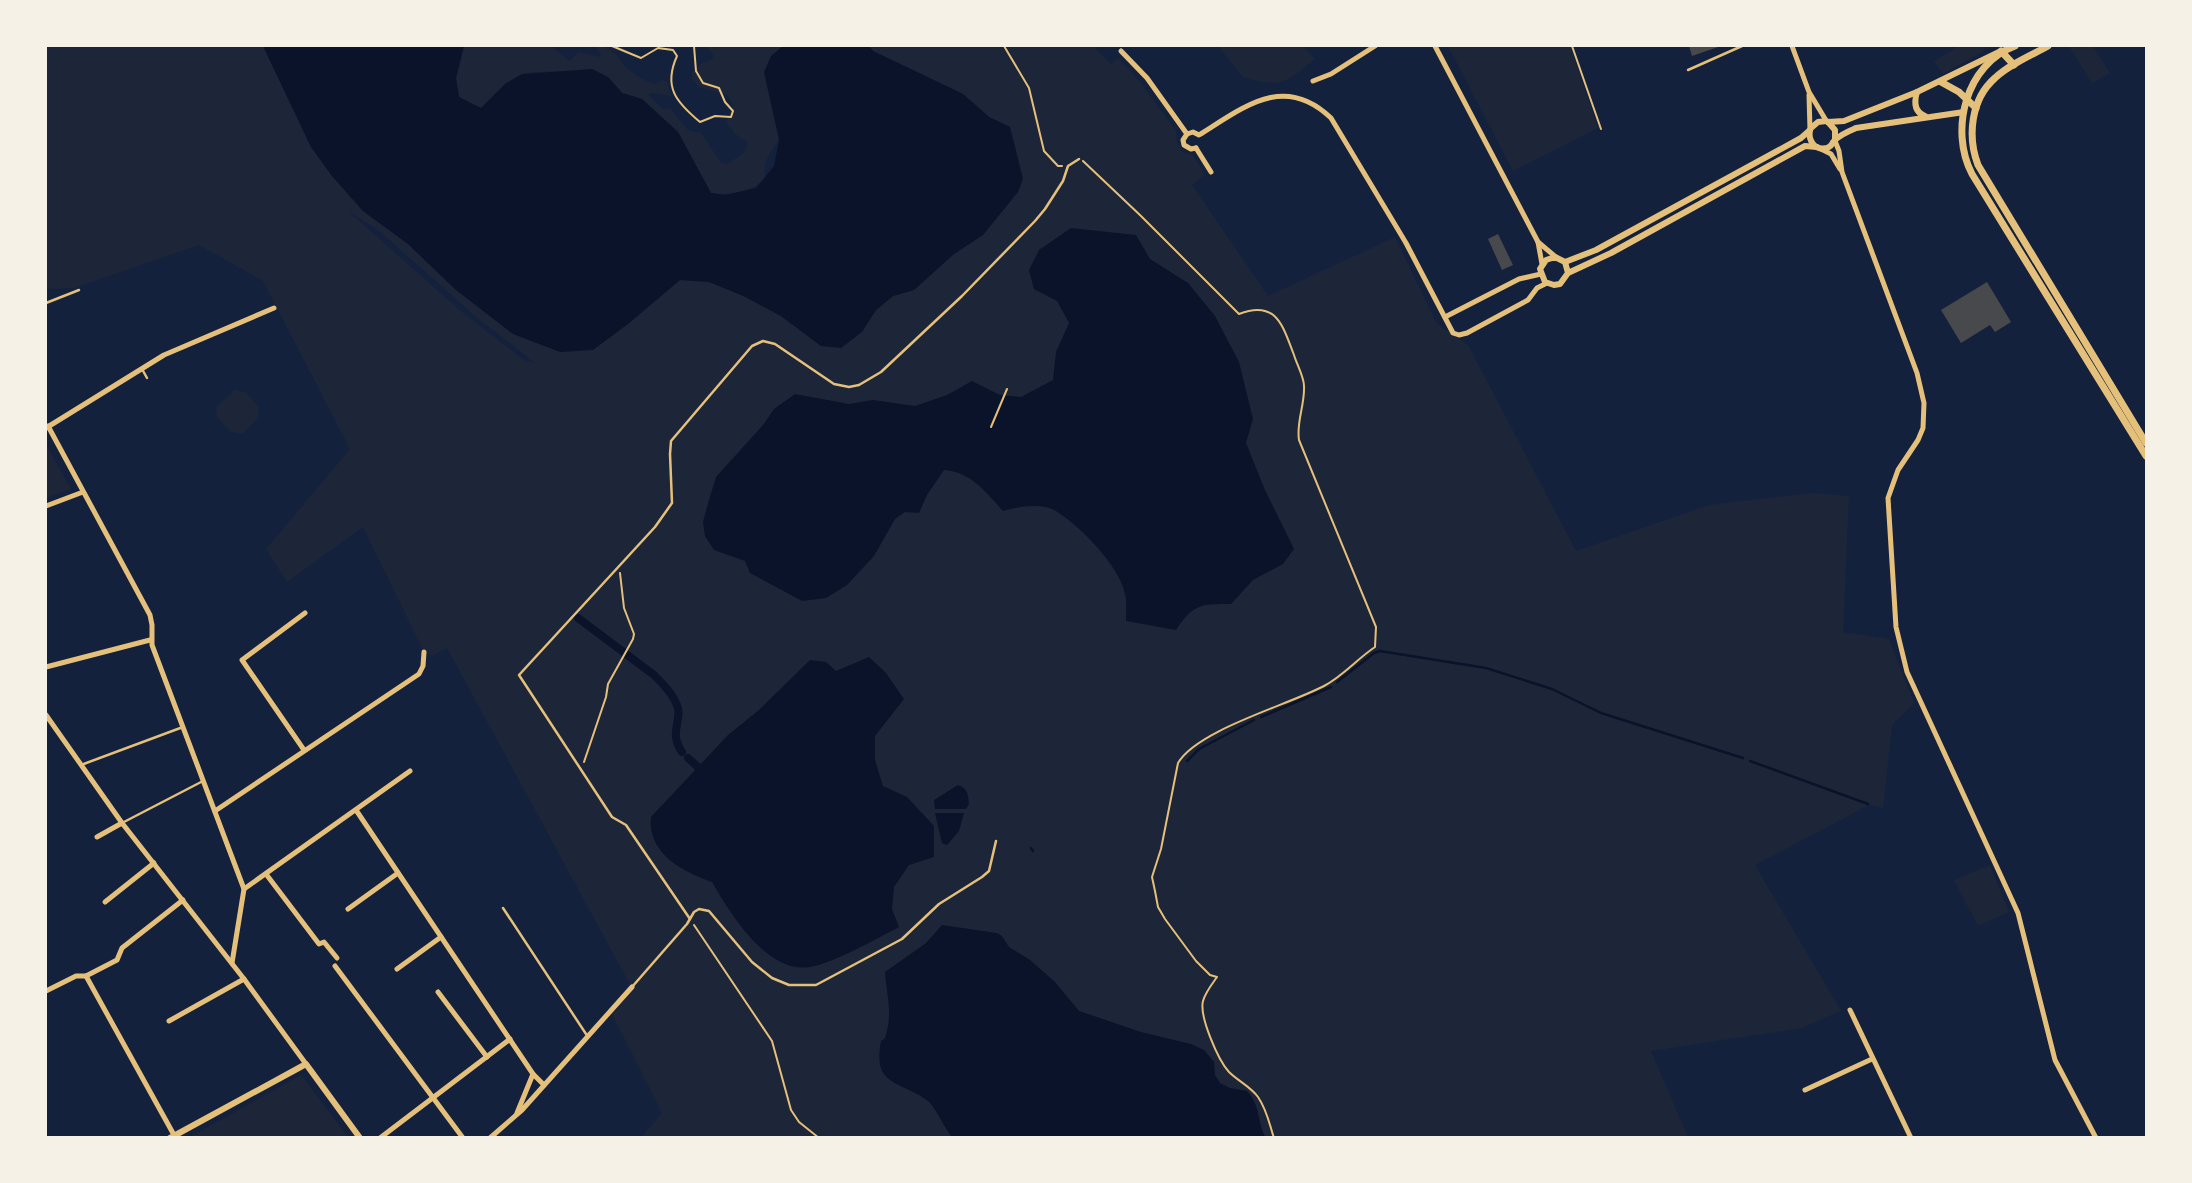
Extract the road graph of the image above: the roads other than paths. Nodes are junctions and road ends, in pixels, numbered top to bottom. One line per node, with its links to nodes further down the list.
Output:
1 (1375, 46): 11 (street)
2 (1435, 46): 29 (street)
3 (1742, 46): 10 (lane)
4 (1792, 46): 13 (street)
5 (2013, 46): 7 (main road); 9 (main road)
6 (2048, 46): 9 (main road)
7 (2000, 48): 9 (main road); 12 (street); 15 (main road)
8 (1121, 51): 21 (street)
9 (2014, 65): 16 (main road)
10 (1688, 70)
11 (1313, 81)
12 (1941, 82): 14 (street); 15 (main road)
13 (1809, 92): 19 (street); 20 (street)
14 (1917, 92): 18 (street); 19 (street)
15 (1967, 98): 16 (main road); 17 (main road)
16 (1976, 108): 17 (main road); 45 (main road)
17 (1964, 112): 18 (street); 46 (main road)
18 (1925, 117): 23 (street)
19 (1827, 122): 20 (street); 23 (street)
20 (1810, 129): 24 (street); 30 (street)
21 (1187, 134): 22 (street); 25 (street)
22 (1199, 135): 25 (street); 41 (street)
23 (1835, 140): 24 (street); 28 (street)
24 (1818, 147): 28 (street); 32 (street)
25 (1196, 148): 27 (street)
26 (1079, 159): 72 (lane)
27 (1211, 172)
28 (1842, 172): 101 (street)
29 (1538, 242): 31 (street); 34 (street)
30 (1596, 250): 32 (lane); 33 (street)
31 (1558, 258): 33 (street); 34 (street)
32 (1601, 258): 35 (street)
33 (1565, 262): 35 (street)
34 (1542, 264): 36 (street)
35 (1568, 273): 37 (street)
36 (1541, 274): 37 (street); 41 (street)
37 (1547, 283): 41 (street)
38 (79, 290): 39 (lane)
39 (46, 303)
40 (274, 308): 42 (street)
41 (1445, 317)
42 (141, 369): 43 (lane); 44 (street)
43 (147, 378)
44 (46, 425): 47 (street)
45 (2147, 443)
46 (2147, 456)
47 (83, 492): 48 (street); 50 (street)
48 (46, 506)
49 (305, 613): 55 (street)
50 (150, 639): 52 (street); 54 (street)
51 (424, 652): 55 (street)
52 (46, 667)
53 (46, 715): 56 (street)
54 (183, 727): 56 (lane); 58 (street)
55 (304, 750): 60 (street)
56 (81, 765): 61 (street)
57 (410, 771): 59 (street)
58 (203, 781): 60 (street); 61 (lane)
59 (355, 810): 65 (street); 66 (street)
60 (215, 811): 67 (street)
61 (122, 823): 62 (street); 64 (street)
62 (97, 837)
63 (996, 841): 72 (lane)
64 (154, 863): 68 (street); 69 (street)
65 (398, 873): 71 (street); 73 (street)
66 (266, 874): 67 (street); 74 (street)
67 (244, 889): 75 (street)
68 (183, 900): 75 (street); 78 (street)
69 (105, 902)
70 (503, 908): 85 (lane)
71 (348, 909)
72 (690, 919): 80 (lane)
73 (441, 937): 77 (street); 86 (street)
74 (337, 958)
75 (232, 962): 79 (street)
76 (335, 966): 93 (street)
77 (397, 969)
78 (86, 976): 81 (street); 95 (street)
79 (244, 979): 84 (street); 89 (street)
80 (632, 987): 85 (street)
81 (46, 991)
82 (438, 992): 87 (street)
83 (1850, 1010): 88 (street)
84 (169, 1021)
85 (588, 1037): 91 (street)
86 (510, 1039): 87 (street); 90 (street)
87 (486, 1057): 93 (street)
88 (1872, 1059): 92 (street); 100 (street)
89 (306, 1064): 95 (street); 96 (street)
90 (533, 1074): 91 (street); 94 (street)
91 (544, 1085): 94 (street)
92 (1805, 1090)
93 (432, 1096): 97 (street); 98 (street)
94 (514, 1118): 99 (street)
95 (172, 1136)
96 (360, 1138)
97 (380, 1138)
98 (463, 1138)
99 (490, 1138)
100 (1911, 1138)
101 (2096, 1138)

